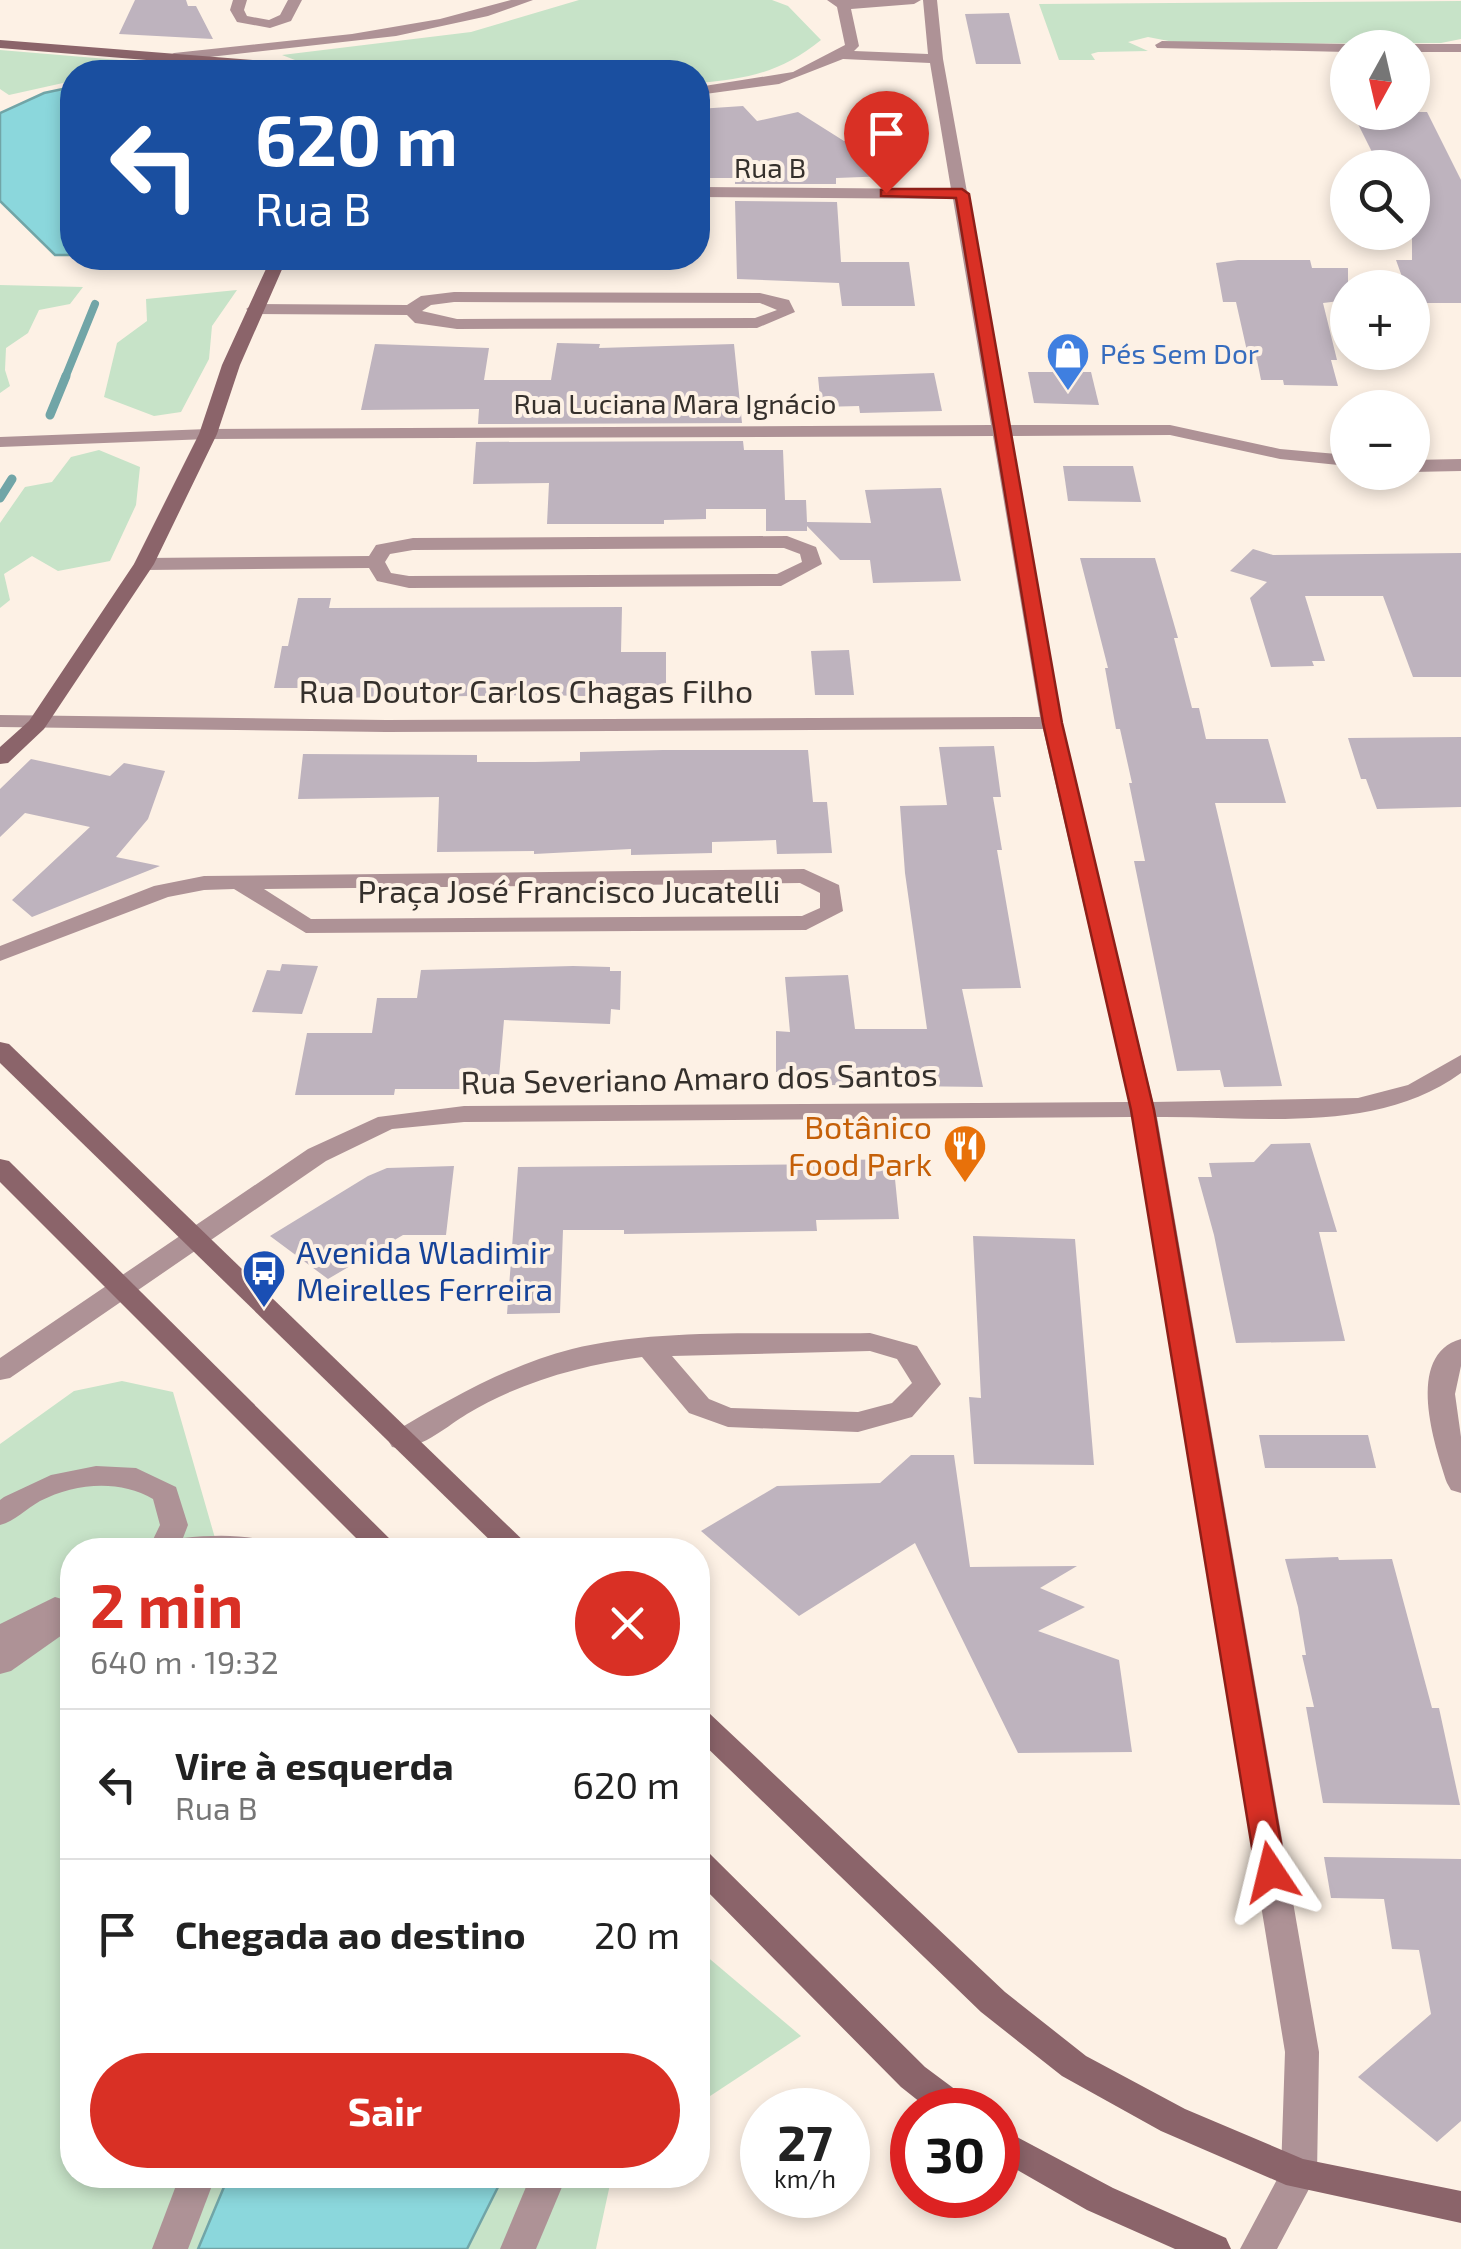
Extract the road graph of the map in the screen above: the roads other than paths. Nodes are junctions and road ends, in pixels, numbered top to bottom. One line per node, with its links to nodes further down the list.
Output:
1 (240, 0): 7 (street)
2 (295, 0): 7 (street)
3 (526, 0): 10 (street)
4 (914, 0): 6 (street)
5 (930, 0): 16 (street)
6 (839, 2): 14 (street)
7 (270, 24): 10 (street)
8 (0, 44): 15 (main road)
9 (1162, 45): 11 (street)
10 (296, 46): 15 (street)
11 (1330, 48)
12 (1430, 48): 13 (street)
13 (1461, 48)
14 (841, 55): 16 (street); 18 (street)
15 (174, 57): 17 (main road)
16 (936, 58): 20 (street)
17 (208, 60)
18 (710, 89)
19 (710, 192): 20 (street, Rua B)
20 (962, 194): 24 (street)
21 (273, 270): 22 (main road)
22 (254, 309): 23 (street); 25 (main road)
23 (411, 310): 23 (street)
24 (1004, 429): 25 (street, Rua Luciana Mara Ignácio); 27 (street, Rua Luciana Mara Ignácio); 33 (street)
25 (208, 434): 26 (street, Rua Luciana Mara Ignácio); 31 (main road)
26 (0, 442)
27 (1330, 460)
28 (1430, 466): 29 (street)
29 (1461, 466)
30 (374, 562): 30 (street); 31 (street)
31 (144, 564): 34 (main road)
32 (0, 722): 34 (street, Rua Doutor Carlos Chagas Filho)
33 (1052, 723): 34 (street, Rua Doutor Carlos Chagas Filho); 40 (street)
34 (37, 725): 35 (main road)
35 (0, 758)
36 (239, 883): 36 (street, Praça José Francisco Jucatelli); 37 (street, Praça José Francisco Jucatelli)
37 (0, 954)
38 (0, 1049): 42 (main road)
39 (1461, 1062): 40 (street, Rua Severiano Amaro dos Santos)
40 (1143, 1110): 42 (street, Rua Severiano Amaro dos Santos); 61 (street)
41 (0, 1167): 43 (main road)
42 (193, 1239): 43 (street, Rua Severiano Amaro dos Santos); 47 (main road)
43 (121, 1285): 46 (street, Rua Severiano Amaro dos Santos); 51 (main road)
44 (649, 1348): 44 (street); 47 (street)
45 (1461, 1348): 48 (street)
46 (0, 1371)
47 (402, 1440): 52 (main road)
48 (1461, 1483)
49 (0, 1514): 50 (street)
50 (169, 1538)
51 (374, 1538)
52 (505, 1538)
53 (60, 1606): 55 (street)
54 (60, 1621): 56 (street)
55 (0, 1638)
56 (0, 1662)
57 (710, 1731): 61 (main road)
58 (710, 1874): 59 (main road)
59 (928, 2088)
60 (1020, 2154): 67 (main road)
61 (1300, 2174): 64 (main road); 68 (street)
62 (193, 2188): 65 (street)
63 (543, 2188): 66 (street)
64 (1461, 2207)
65 (170, 2249)
66 (518, 2249)
67 (1213, 2249)
68 (1258, 2249)

